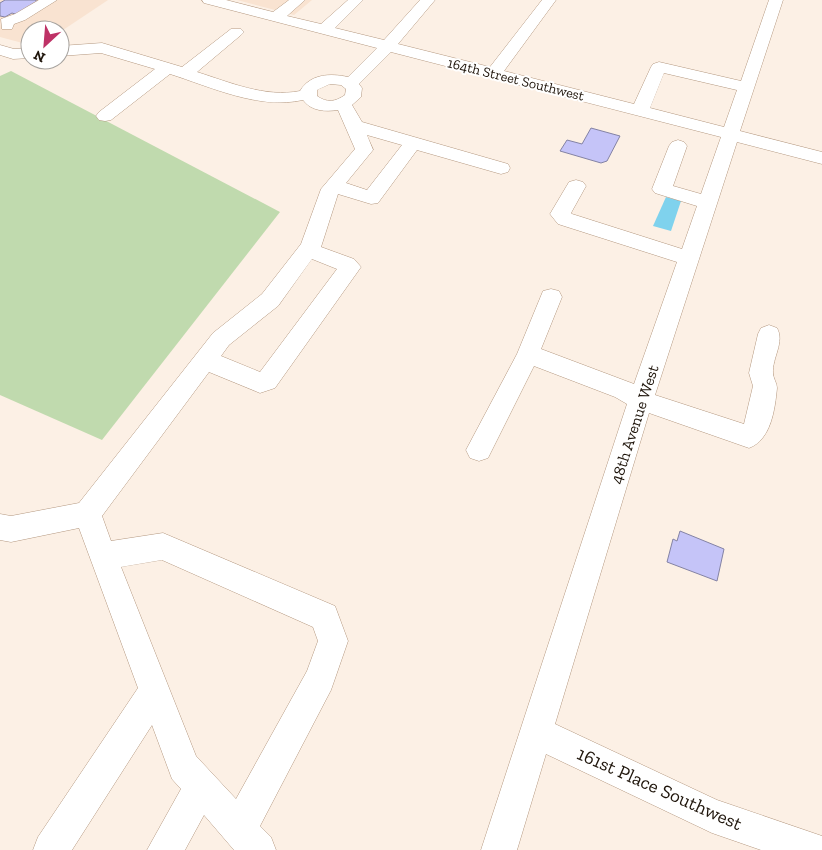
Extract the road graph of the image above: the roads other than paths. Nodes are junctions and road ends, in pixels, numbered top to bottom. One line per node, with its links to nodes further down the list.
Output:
1 (50, 0): 9 (street)
2 (209, 0): 8 (street, 164th Street Southwest)
3 (298, 0): 8 (street)
4 (356, 0): 10 (street)
5 (428, 0): 13 (street)
6 (549, 0): 21 (street)
7 (776, 0): 23 (street, 48th Avenue West)
8 (276, 17): 10 (street, 164th Street Southwest)
9 (7, 26)
10 (324, 30): 12 (street, 164th Street Southwest)
11 (236, 32): 20 (street)
12 (369, 41): 13 (street, 164th Street Southwest); 17 (street)
13 (388, 46): 21 (street, 164th Street Southwest); 25 (street)
14 (0, 50): 16 (street)
15 (70, 50): 19 (street)
16 (20, 54)
17 (357, 54)
18 (346, 66): 22 (street)
19 (167, 68): 20 (street); 27 (street)
20 (185, 73): 24 (street)
21 (494, 73): 26 (street, 164th Street Southwest)
22 (334, 79): 24 (street); 25 (street)
23 (746, 87): 26 (street); 29 (street, 48th Avenue West)
24 (307, 94): 25 (street)
25 (347, 94): 28 (street)
26 (640, 111): 29 (street, 164th Street Southwest)
27 (105, 116)
28 (355, 126): 30 (street); 34 (street)
29 (730, 134): 32 (street, 164th Street Southwest); 36 (street, 48th Avenue West)
30 (413, 143): 33 (street); 34 (street)
31 (678, 146): 36 (street)
32 (822, 158)
33 (502, 168)
34 (334, 186): 37 (street)
35 (576, 186): 38 (street)
36 (708, 203): 38 (street, 48th Avenue West)
37 (308, 250): 42 (street); 42 (street)
38 (690, 258): 43 (street, 48th Avenue West)
39 (551, 297): 41 (street)
40 (769, 334): 43 (street)
41 (528, 354): 43 (street); 44 (street)
42 (206, 360): 45 (street)
43 (641, 400): 49 (street, 48th Avenue West)
44 (480, 450)
45 (87, 514): 46 (street); 47 (street)
46 (0, 527)
47 (103, 556): 48 (street); 51 (street)
48 (155, 691): 50 (street); 52 (street)
49 (537, 732): 54 (street, 48th Avenue West); 55 (street, 161st Place Southwest)
50 (200, 786): 51 (street); 53 (street)
51 (248, 839)
52 (51, 850)
53 (165, 850)
54 (499, 850)
55 (813, 850)

